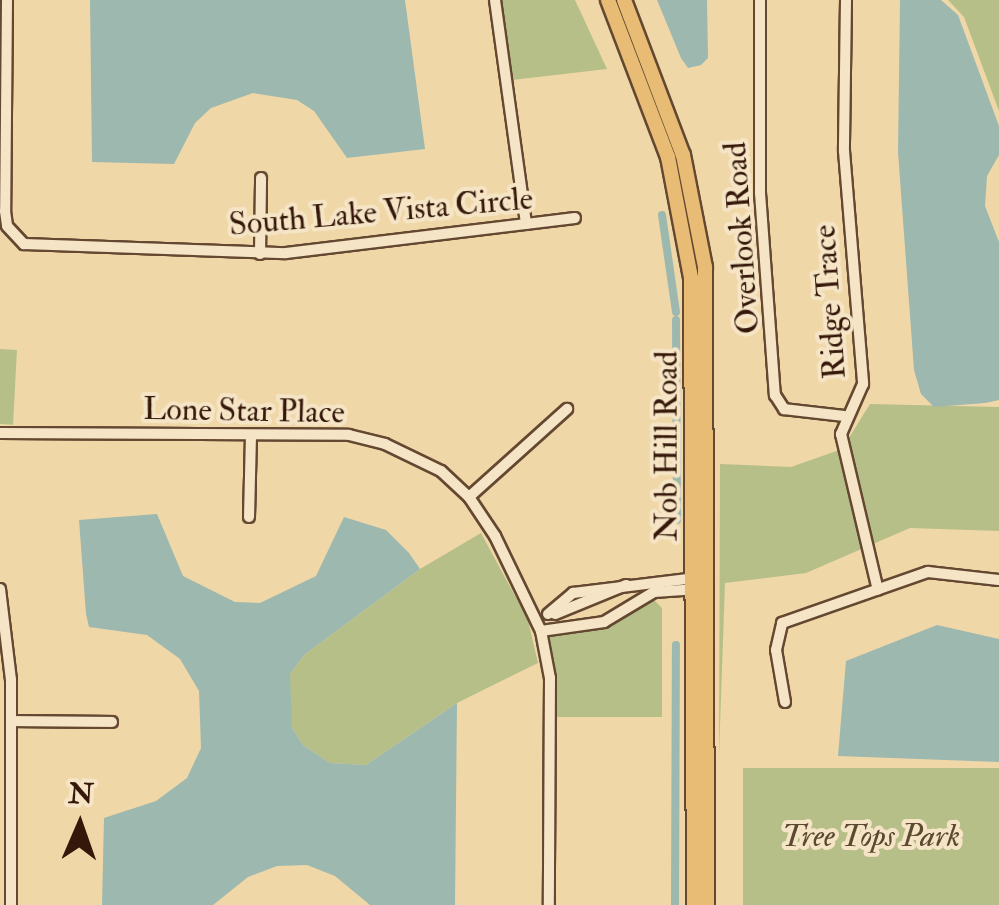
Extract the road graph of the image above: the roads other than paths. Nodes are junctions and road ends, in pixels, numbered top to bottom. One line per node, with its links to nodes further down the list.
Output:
1 (7, 0): 10 (street, South Lake Vista Circle)
2 (495, 0): 9 (street)
3 (608, 0): 18 (main road, Nob Hill Road)
4 (624, 0): 18 (main road, Nob Hill Road)
5 (760, 0): 12 (street, Overlook Road)
6 (846, 0): 12 (street, Ridge Trace)
7 (262, 178): 10 (street)
8 (575, 218): 9 (street, South Lake Vista Circle)
9 (526, 224): 10 (street, South Lake Vista Circle)
10 (260, 254)
11 (567, 409): 15 (street)
12 (844, 416): 20 (street, Ridge Trace)
13 (0, 433): 14 (street, Lone Star Place)
14 (251, 437): 15 (street, Lone Star Place); 16 (street)
15 (470, 497): 22 (street)
16 (249, 517)
17 (999, 580): 20 (street)
18 (702, 584): 21 (street); 23 (street); 29 (main road, Nob Hill Road); 30 (main road, Nob Hill Road)
19 (0, 590): 25 (street)
20 (878, 590): 24 (street)
21 (560, 607): 22 (street); 23 (street)
22 (542, 622): 23 (street); 28 (street)
23 (577, 625)
24 (785, 702)
25 (12, 721): 26 (street); 27 (street)
26 (112, 722)
27 (11, 905)
28 (549, 905)
29 (694, 905)
30 (707, 905)

